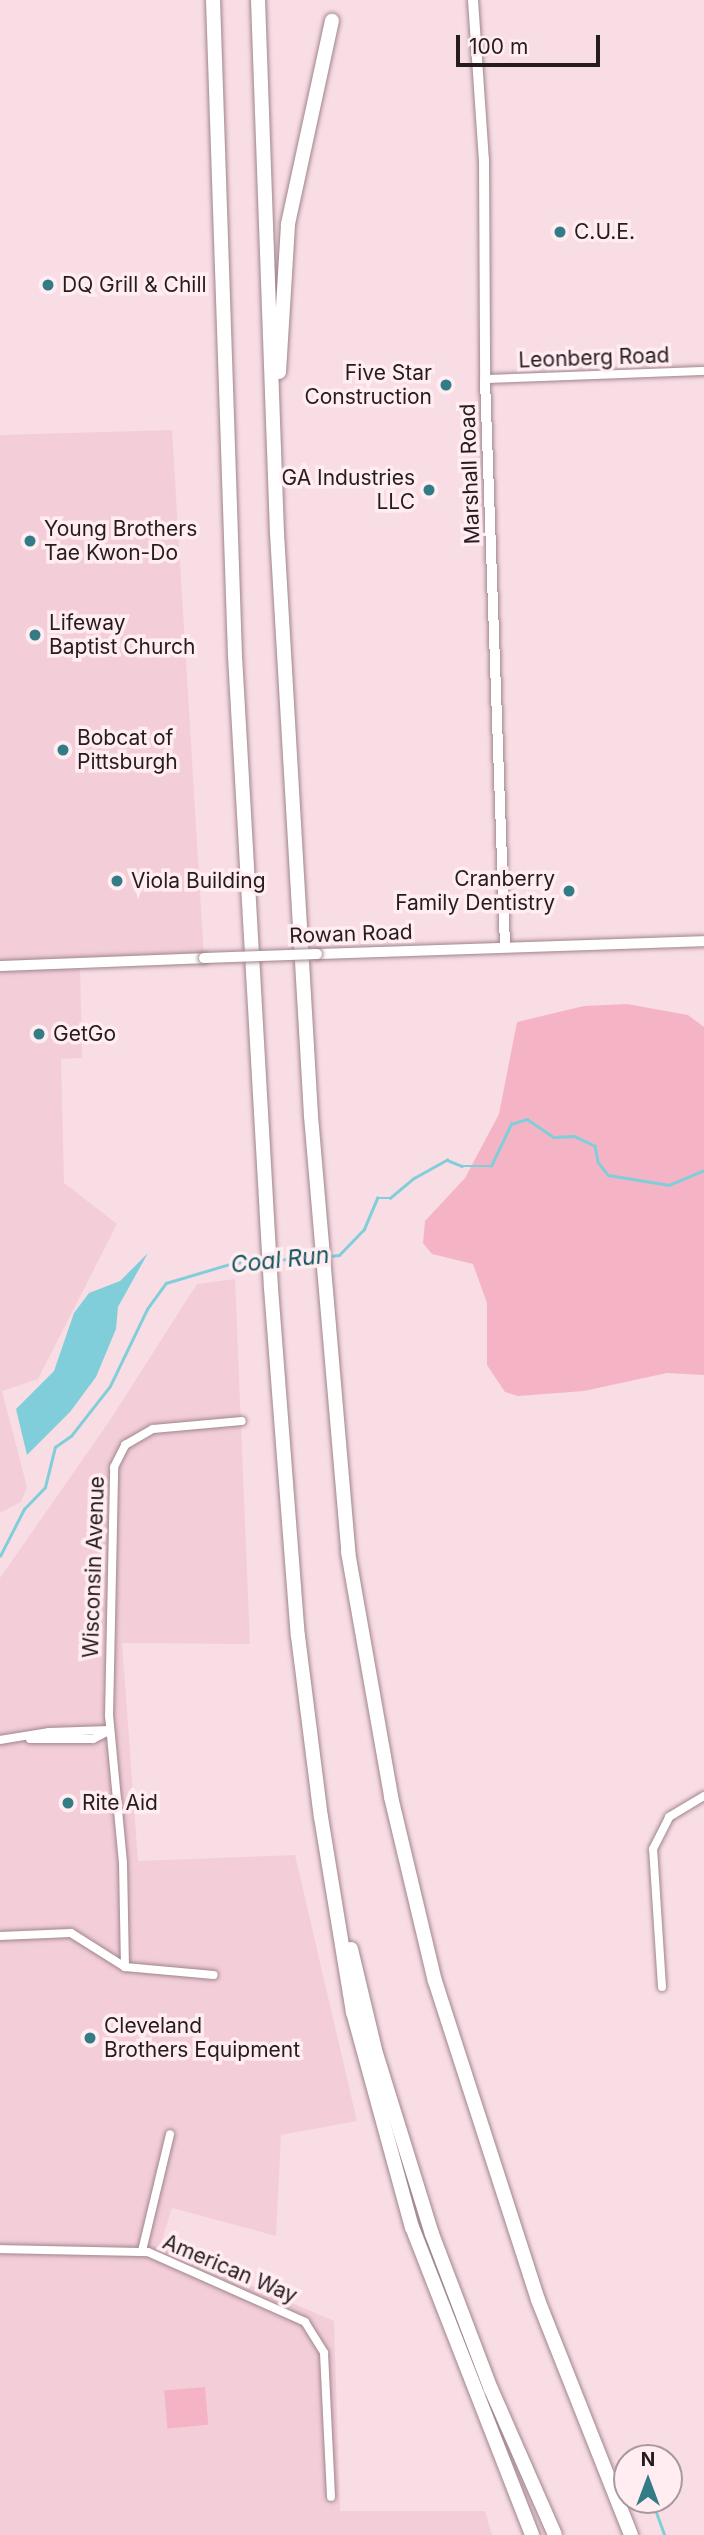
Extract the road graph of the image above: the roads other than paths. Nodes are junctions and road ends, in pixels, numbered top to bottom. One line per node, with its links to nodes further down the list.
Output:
1 (213, 0): 15 (highway)
2 (258, 0): 7 (highway)
3 (473, 0): 6 (street, Marshall Road)
4 (332, 21): 7 (highway)
5 (704, 371): 6 (street, Leonberg Road)
6 (485, 379): 9 (street, Marshall Road)
7 (275, 474): 26 (highway)
8 (704, 941): 9 (street, Rowan Road)
9 (505, 947): 10 (street, Rowan Road, bridge)
10 (0, 966)
11 (242, 1421): 12 (street, Wisconsin Avenue)
12 (110, 1730): 13 (street); 17 (street, Wisconsin Avenue)
13 (0, 1740)
14 (704, 1796): 19 (street)
15 (321, 1817): 24 (highway); 25 (highway)
16 (0, 1936): 17 (street)
17 (125, 1967): 18 (street)
18 (214, 1975)
19 (662, 1987)
20 (170, 2134): 22 (street)
21 (0, 2249): 22 (street, American Way)
22 (142, 2251): 23 (street, American Way)
23 (331, 2497)
24 (532, 2535)
25 (555, 2535)
26 (631, 2535)

